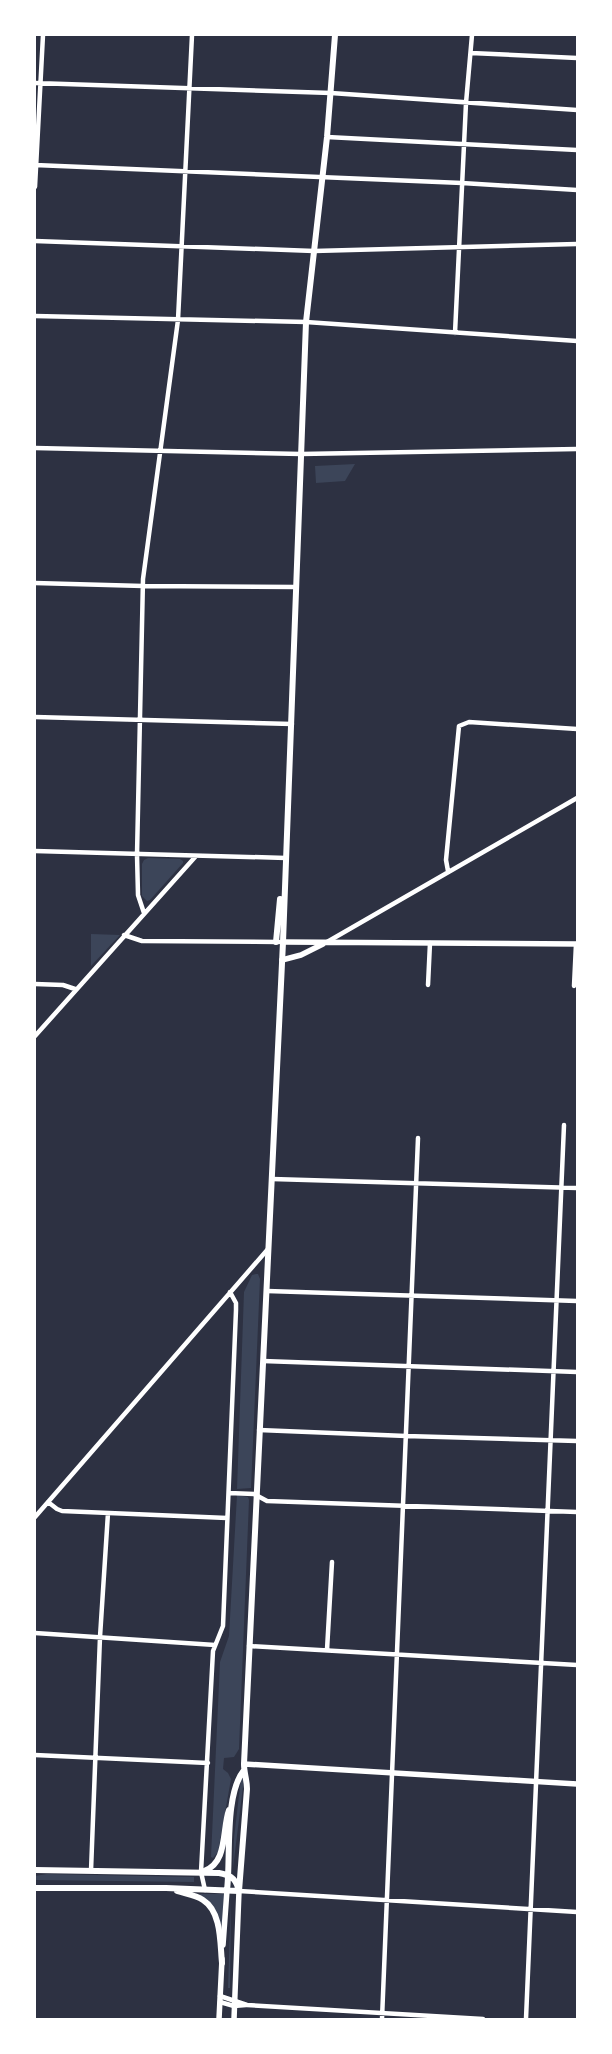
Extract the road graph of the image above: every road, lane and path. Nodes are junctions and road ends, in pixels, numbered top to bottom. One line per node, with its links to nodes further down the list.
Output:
1 (43, 35): 8 (street)
2 (192, 35): 9 (street)
3 (335, 35): 10 (main road)
4 (472, 35): 5 (street)
5 (471, 53): 6 (street); 11 (street)
6 (577, 58)
7 (35, 84): 8 (street)
8 (41, 84): 9 (street); 16 (street)
9 (189, 90): 10 (street); 17 (street)
10 (331, 93): 11 (street); 13 (main road)
11 (466, 103): 12 (street); 14 (street)
12 (577, 110)
13 (327, 137): 14 (street); 18 (main road)
14 (464, 145): 15 (street); 19 (street)
15 (577, 150)
16 (36, 166): 17 (street); 20 (street)
17 (185, 172): 18 (street); 25 (street)
18 (322, 177): 19 (street); 26 (main road)
19 (462, 183): 21 (street); 24 (street)
20 (35, 187)
21 (577, 190)
22 (35, 241): 25 (street)
23 (577, 244): 24 (street)
24 (458, 246): 26 (street); 30 (street)
25 (182, 247): 26 (street); 28 (street)
26 (314, 251): 29 (main road)
27 (35, 316): 28 (street)
28 (178, 320): 29 (street); 34 (street)
29 (306, 322): 30 (street); 35 (main road)
30 (455, 333): 31 (street)
31 (577, 341)
32 (35, 448): 34 (street)
33 (577, 449): 35 (street)
34 (161, 450): 35 (street); 37 (street)
35 (302, 454): 38 (main road)
36 (35, 583): 37 (street)
37 (143, 586): 38 (street); 40 (street)
38 (296, 587): 41 (main road)
39 (35, 718): 40 (street)
40 (141, 719): 41 (street); 45 (street)
41 (292, 724): 47 (main road)
42 (577, 729): 48 (street)
43 (577, 798): 48 (street)
44 (35, 851): 45 (street)
45 (137, 854): 46 (street); 49 (street)
46 (196, 856): 47 (street); 49 (street)
47 (286, 858): 51 (main road)
48 (448, 872): 52 (street)
49 (144, 912): 50 (street)
50 (124, 935): 51 (street); 59 (street)
51 (280, 942): 52 (street); 55 (main road)
52 (325, 943): 53 (street); 55 (street)
53 (430, 943): 54 (street); 57 (street)
54 (577, 944): 58 (street)
55 (282, 960): 63 (main road)
56 (35, 984): 59 (street)
57 (428, 985)
58 (574, 986)
59 (75, 989): 60 (street)
60 (35, 1036)
61 (564, 1125): 65 (street)
62 (418, 1138): 64 (street)
63 (272, 1179): 64 (street); 67 (main road)
64 (417, 1183): 65 (street); 70 (street)
65 (562, 1188): 66 (street); 71 (street)
66 (577, 1188)
67 (269, 1248): 68 (main road); 69 (street)
68 (267, 1291): 70 (street); 73 (main road)
69 (230, 1292): 81 (street); 83 (street)
70 (412, 1295): 71 (street); 74 (street)
71 (558, 1300): 72 (street); 75 (street)
72 (577, 1301)
73 (263, 1361): 74 (street); 77 (main road)
74 (409, 1366): 75 (street); 78 (street)
75 (554, 1370): 76 (street); 79 (street)
76 (577, 1372)
77 (259, 1430): 78 (street); 82 (main road)
78 (406, 1436): 79 (street); 84 (street)
79 (551, 1440): 80 (street); 85 (street)
80 (577, 1441)
81 (228, 1492): 82 (street); 89 (street)
82 (257, 1496): 84 (street); 94 (main road)
83 (48, 1502): 87 (street); 88 (street)
84 (402, 1506): 85 (street); 96 (street)
85 (547, 1511): 86 (street); 97 (street)
86 (577, 1512)
87 (108, 1513): 89 (street); 92 (street)
88 (35, 1517)
89 (228, 1518): 93 (street)
90 (332, 1562): 95 (street)
91 (35, 1632): 92 (street)
92 (100, 1637): 93 (street); 100 (street)
93 (215, 1645): 101 (street)
94 (249, 1646): 95 (street); 102 (main road)
95 (327, 1650): 96 (street)
96 (398, 1655): 97 (street); 103 (street)
97 (541, 1663): 98 (street); 104 (street)
98 (577, 1665)
99 (35, 1755): 100 (street)
100 (95, 1756): 101 (street); 108 (street)
101 (208, 1762): 109 (street)
102 (244, 1767): 103 (street); 106 (main road); 115 (main road)
103 (392, 1774): 104 (street); 116 (street)
104 (535, 1782): 105 (street); 117 (street)
105 (577, 1784)
106 (233, 1802): 109 (main road); 110 (main road)
107 (35, 1870): 108 (main road)
108 (91, 1871): 109 (main road)
109 (201, 1872): 110 (main road); 113 (street)
110 (229, 1875): 114 (main road); 115 (main road)
111 (35, 1888): 112 (main road)
112 (166, 1888): 113 (main road); 119 (main road)
113 (205, 1890): 114 (main road)
114 (227, 1890): 115 (main road); 119 (street)
115 (239, 1891): 116 (street); 121 (street)
116 (387, 1902): 117 (street); 122 (street)
117 (531, 1910): 118 (street); 127 (street)
118 (577, 1912)
119 (222, 1963): 120 (street)
120 (220, 1999): 121 (street); 123 (street)
121 (234, 2002): 122 (street); 124 (street)
122 (382, 2013): 125 (street); 126 (street)
123 (219, 2019)
124 (234, 2019)
125 (382, 2019)
126 (483, 2019)
127 (526, 2019)

